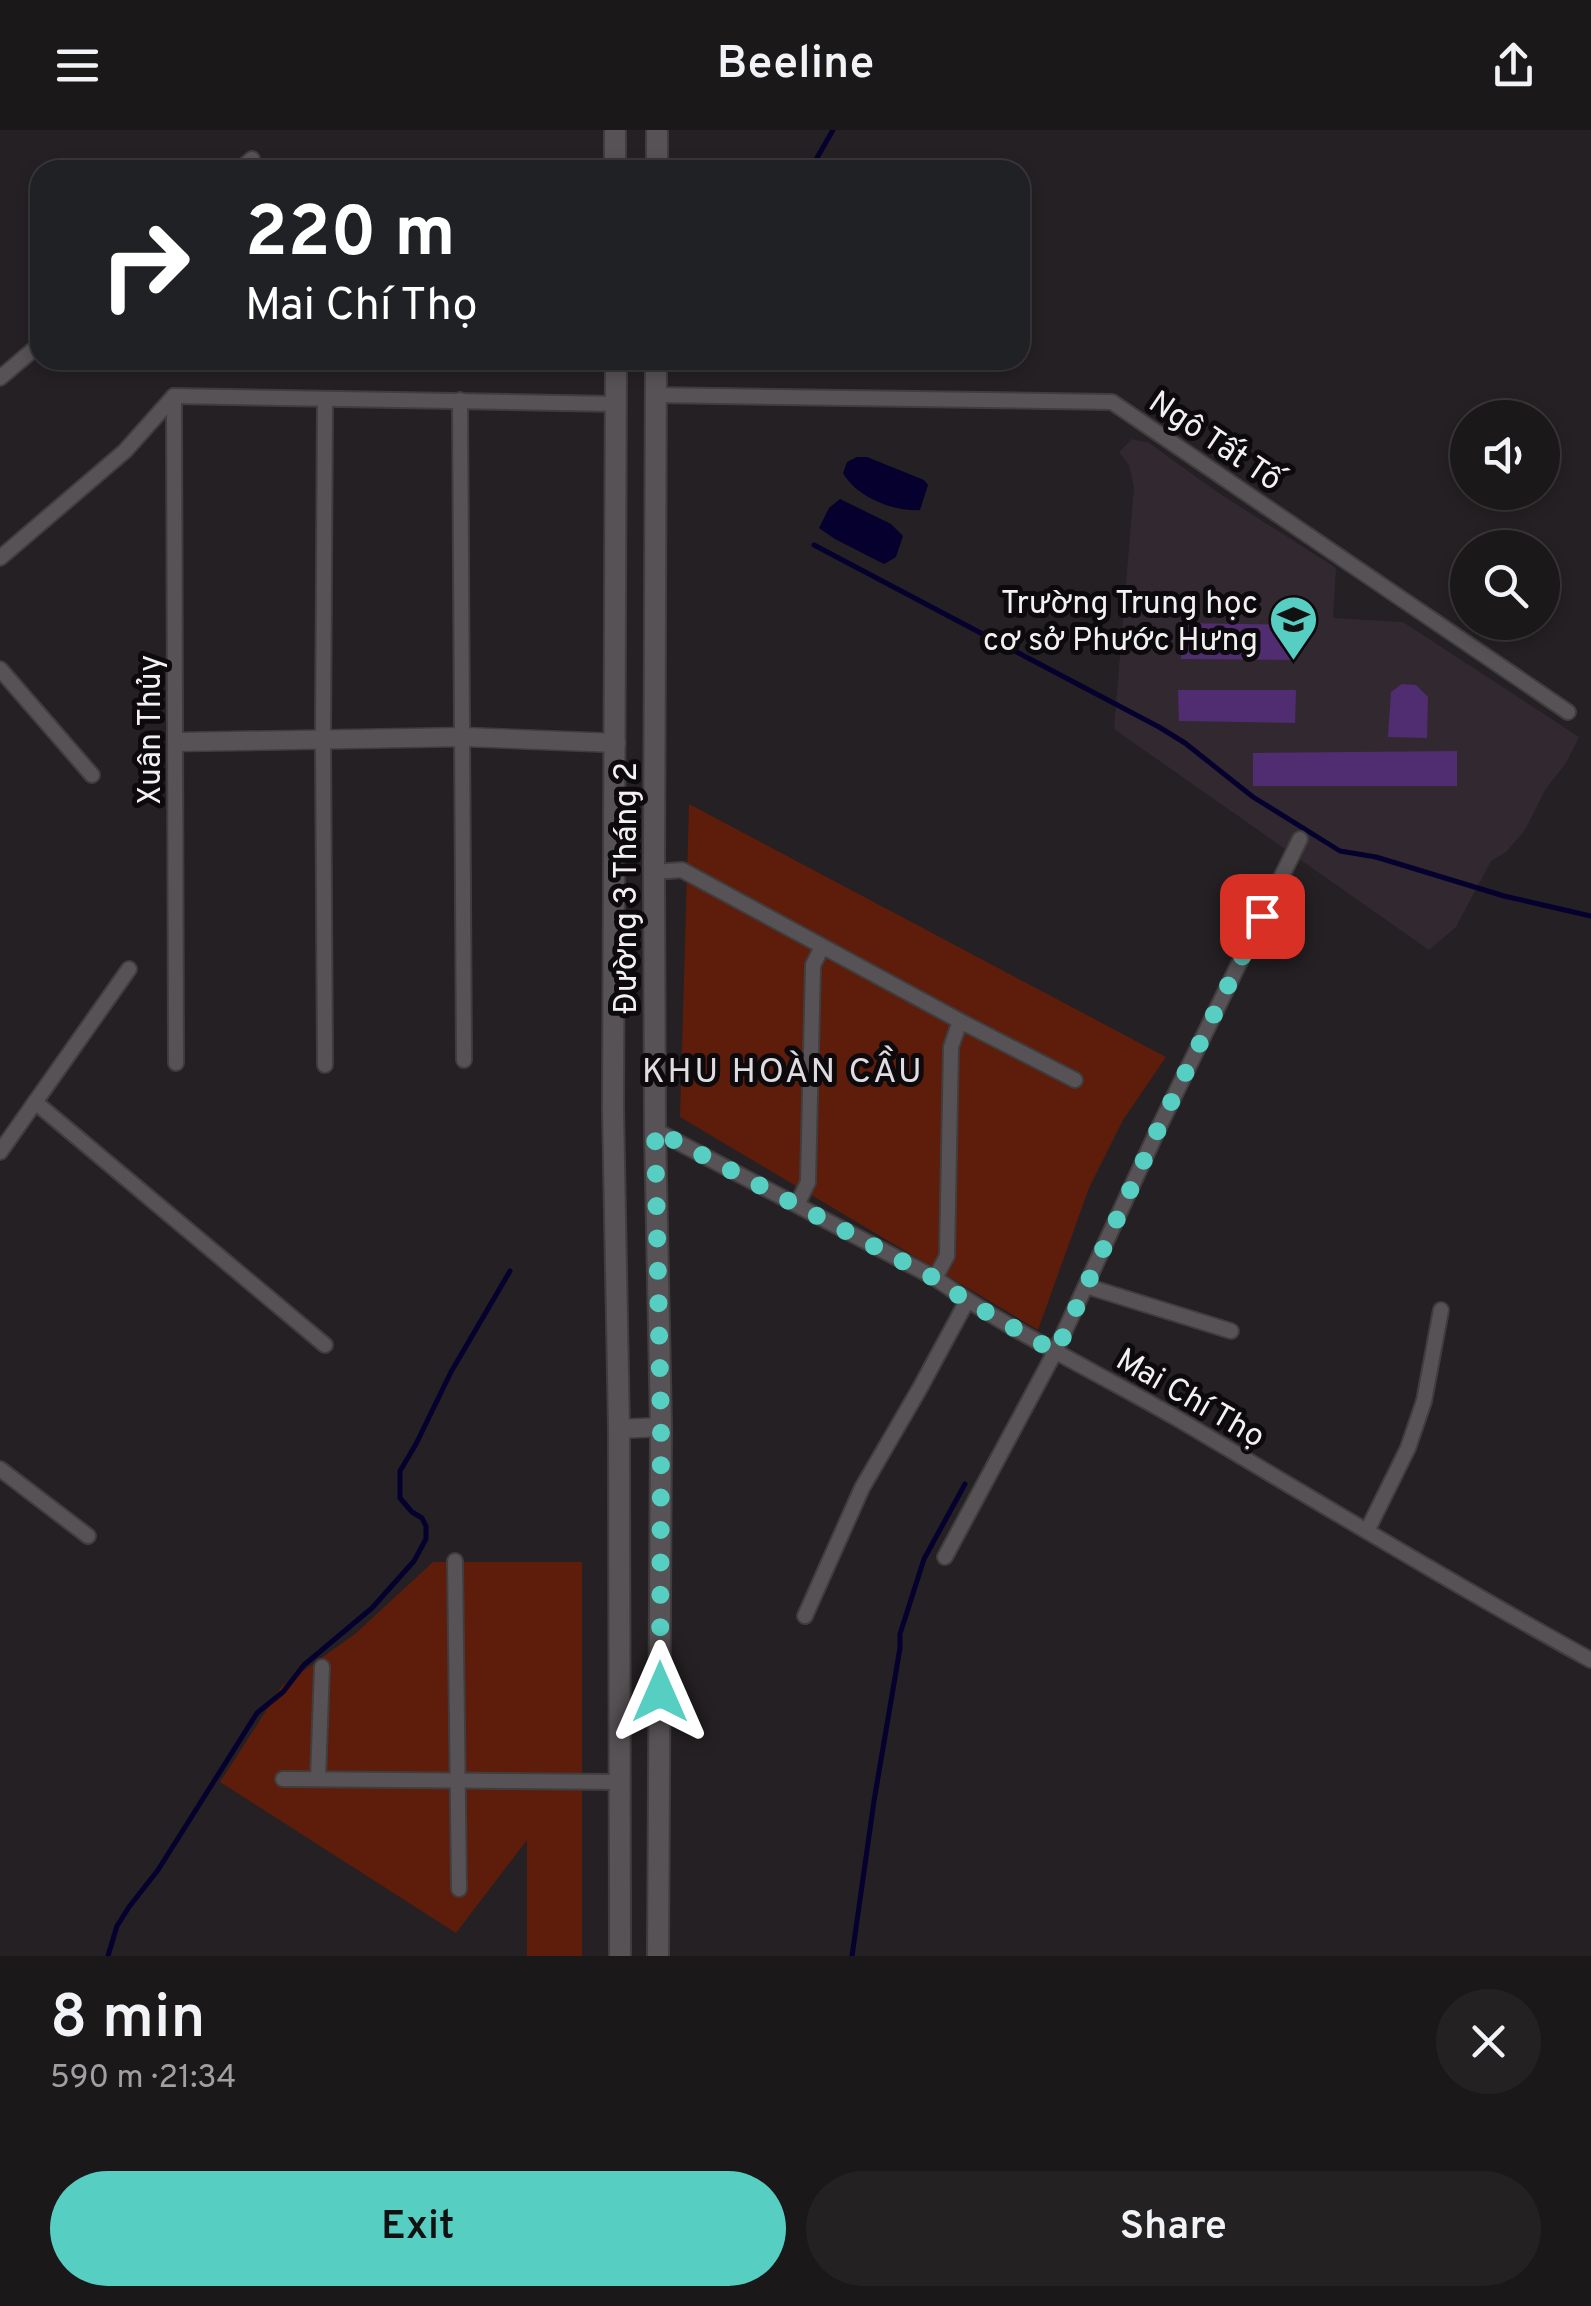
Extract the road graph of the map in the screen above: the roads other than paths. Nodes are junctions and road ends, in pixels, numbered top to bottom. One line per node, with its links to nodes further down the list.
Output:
1 (615, 130): 3 (main road)
2 (657, 130): 4 (main road)
3 (615, 160)
4 (657, 160)
5 (30, 352): 8 (street)
6 (616, 370): 13 (main road, Đường 3 Tháng 2)
7 (656, 370): 9 (main road, Đường 3 Tháng 2)
8 (0, 378)
9 (656, 395): 16 (street, Ngô Tất Tố); 23 (main road, Đường 3 Tháng 2)
10 (174, 396): 11 (street); 14 (street); 19 (street, Xuân Thủy)
11 (325, 400): 12 (street); 18 (street)
12 (460, 400): 13 (street); 17 (street)
13 (616, 404): 20 (main road, Đường 3 Tháng 2)
14 (0, 558)
15 (0, 669): 21 (street)
16 (1568, 712)
17 (464, 737): 18 (street); 20 (street); 27 (street)
18 (323, 740): 19 (street); 29 (street)
19 (176, 742): 28 (street, Xuân Thủy)
20 (616, 744): 43 (main road, Đường 3 Tháng 2)
21 (92, 774)
22 (1300, 839): 36 (street)
23 (654, 872): 24 (street); 32 (main road, Đường 3 Tháng 2)
24 (822, 947): 26 (street); 34 (street)
25 (129, 970): 31 (street)
26 (960, 1022): 30 (street); 35 (street)
27 (464, 1060)
28 (176, 1064)
29 (325, 1066)
30 (1075, 1080)
31 (35, 1102): 33 (street); 40 (street)
32 (655, 1130): 34 (street, Mai Chí Thọ); 42 (main road, Đường 3 Tháng 2)
33 (0, 1152)
34 (797, 1205): 35 (street, Mai Chí Thọ)
35 (934, 1278): 37 (street, Mai Chí Thọ)
36 (1086, 1286): 39 (street); 41 (street)
37 (967, 1301): 41 (street, Mai Chí Thọ); 49 (street)
38 (1441, 1310): 45 (street)
39 (1231, 1331)
40 (325, 1346)
41 (1056, 1352): 45 (street, Mai Chí Thọ); 47 (street)
42 (661, 1427): 43 (street); 58 (main road, Đường 3 Tháng 2)
43 (619, 1429): 55 (main road, Đường 3 Tháng 2)
44 (0, 1470): 46 (street)
45 (1367, 1532): 50 (street, Mai Chí Thọ)
46 (88, 1536)
47 (945, 1557)
48 (456, 1560): 54 (street)
49 (805, 1616)
50 (1591, 1660)
51 (322, 1667): 53 (street)
52 (283, 1778): 53 (street)
53 (318, 1779): 54 (street)
54 (458, 1780): 55 (street); 56 (street)
55 (620, 1782): 57 (main road, Đường 3 Tháng 2)
56 (459, 1889)
57 (620, 1956)
58 (658, 1956)

